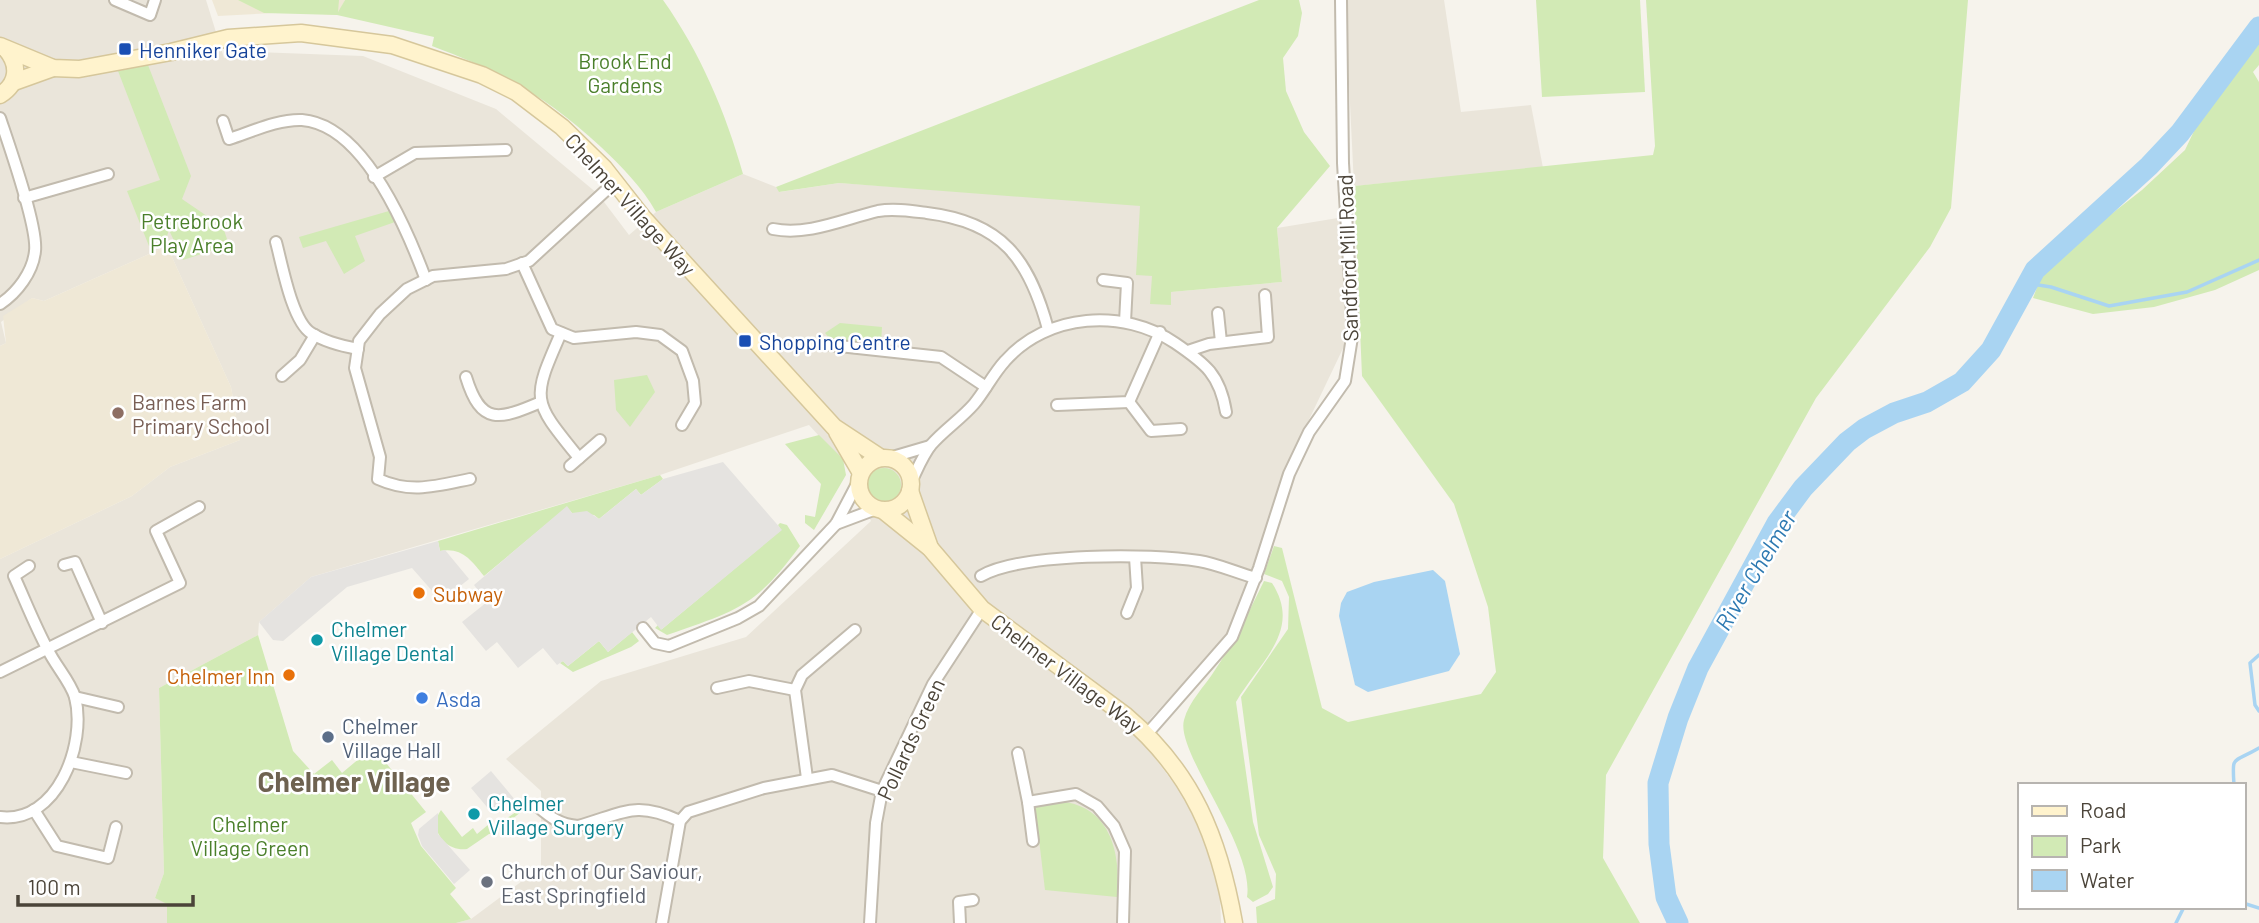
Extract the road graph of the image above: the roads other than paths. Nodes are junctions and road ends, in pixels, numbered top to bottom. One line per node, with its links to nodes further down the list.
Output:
1 (115, 0): 2 (street)
2 (155, 0)
3 (1341, 0): 56 (street, Sandford Mill Road)
4 (3, 47): 5 (street, Chelmer Village Way); 6 (street, Chelmer Village Way)
5 (53, 68): 6 (street, Chelmer Village Way); 13 (street, Chelmer Village Way)
6 (14, 82): 7 (street, Chelmer Village Way)
7 (0, 95)
8 (0, 118): 14 (street)
9 (223, 121): 12 (street)
10 (506, 150): 12 (street)
11 (108, 174): 14 (street)
12 (374, 177): 18 (street)
13 (615, 182): 17 (street); 40 (street, Chelmer Village Way)
14 (24, 198): 21 (street)
15 (774, 229): 24 (street)
16 (276, 242): 27 (street)
17 (522, 263): 18 (street); 26 (street)
18 (426, 280): 30 (street)
19 (1103, 280): 23 (street)
20 (1265, 295): 28 (street)
21 (0, 304)
22 (1218, 313): 28 (street)
23 (1125, 322): 24 (street); 25 (street)
24 (1048, 329): 34 (street)
25 (1160, 332): 31 (street); 36 (street)
26 (561, 333): 35 (street); 39 (street)
27 (315, 335): 30 (street); 32 (street)
28 (1221, 342): 31 (street)
29 (830, 345): 34 (street)
30 (358, 349): 46 (street)
31 (1188, 351): 38 (street)
32 (282, 376)
33 (466, 377): 35 (street)
34 (986, 387): 43 (street)
35 (541, 401): 42 (street)
36 (1129, 402): 37 (street); 41 (street)
37 (1057, 405)
38 (1226, 412)
39 (682, 425)
40 (834, 426): 44 (street, Chelmer Village Way); 45 (street, Chelmer Village Way)
41 (1181, 429)
42 (600, 440)
43 (930, 446): 44 (street); 47 (street)
44 (885, 458): 45 (street); 47 (street, Chelmer Village Way)
45 (859, 477): 49 (street, Chelmer Village Way); 50 (street)
46 (470, 479)
47 (911, 486): 49 (street); 51 (street, Chelmer Village Way)
48 (200, 507): 59 (street)
49 (880, 510): 50 (street); 51 (street, Chelmer Village Way)
50 (836, 524): 60 (street)
51 (930, 548): 57 (street, Chelmer Village Way)
52 (1135, 557): 55 (street); 56 (street); 58 (street)
53 (64, 565): 59 (street)
54 (29, 566): 62 (street)
55 (981, 576)
56 (1256, 578): 68 (street, Sandford Mill Road)
57 (982, 609): 68 (street, Chelmer Village Way); 73 (street, Pollards Green)
58 (1127, 613)
59 (102, 623): 62 (street)
60 (643, 628)
61 (855, 630): 65 (street)
62 (48, 651): 63 (street); 66 (street)
63 (0, 673)
64 (717, 688): 65 (street)
65 (795, 690): 72 (street)
66 (75, 696): 67 (street); 70 (street)
67 (118, 706)
68 (1147, 734): 86 (street, Chelmer Village Way)
69 (1018, 753): 74 (street)
70 (71, 762): 71 (street); 76 (street)
71 (126, 773)
72 (807, 778): 73 (street); 78 (street)
73 (882, 791): 83 (street, Pollards Green)
74 (1028, 802): 80 (street); 85 (street)
75 (537, 806): 78 (street)
76 (34, 810): 77 (street); 79 (street)
77 (0, 817)
78 (680, 821): 82 (street)
79 (116, 827)
80 (1032, 841)
81 (973, 900): 84 (street)
82 (662, 923)
83 (870, 923)
84 (960, 923)
85 (1123, 923)
86 (1234, 923)

